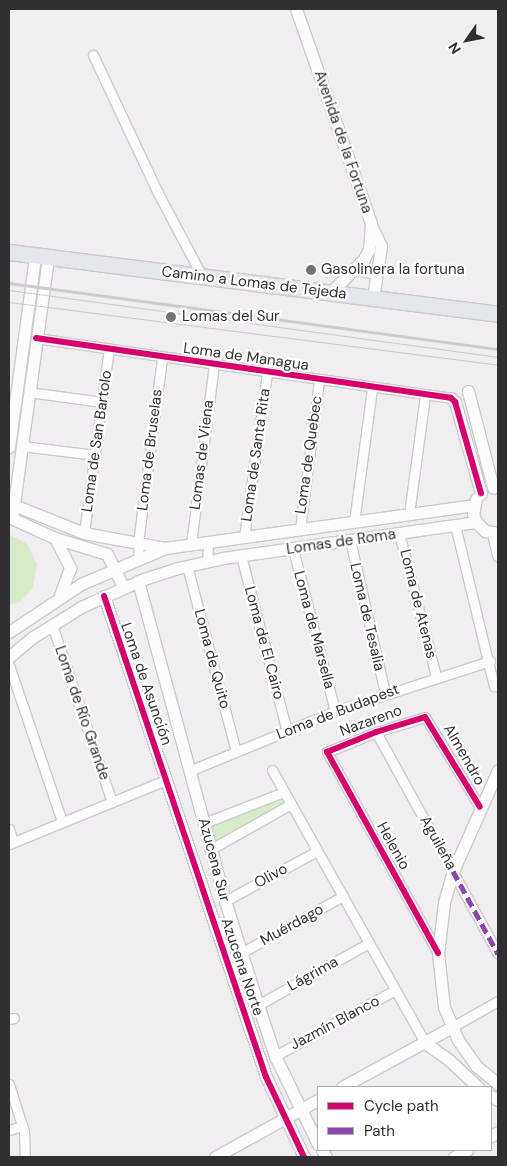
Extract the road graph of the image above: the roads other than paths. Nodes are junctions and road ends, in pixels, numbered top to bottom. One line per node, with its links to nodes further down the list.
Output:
1 (296, 9): 3 (street, Avenida de la Fortuna)
2 (94, 55): 8 (street)
3 (371, 223): 6 (street, Avenida de la Fortuna); 7 (street)
4 (9, 252): 5 (main road, Camino a Lomas de Tejeda)
5 (41, 256): 8 (main road, Camino a Lomas de Tejeda); 12 (street); 14 (street)
6 (356, 270): 7 (street); 9 (street, Avenida de la Fortuna)
7 (377, 274): 10 (street)
8 (202, 276): 9 (main road, Camino a Lomas de Tejeda)
9 (330, 293): 10 (main road, Camino a Lomas de Tejeda)
10 (373, 298): 11 (main road, Camino a Lomas de Tejeda)
11 (498, 314)
12 (36, 338): 13 (street, Loma de Managua); 15 (street)
13 (109, 349): 16 (street, Loma de Managua); 25 (street, Loma de San Bartolo)
14 (22, 350): 15 (street); 27 (street)
15 (35, 352): 22 (street)
16 (162, 357): 17 (street, Loma de Managua); 45 (street, Loma de Bruselas)
17 (214, 365): 18 (street, Loma de Managua); 46 (street, Lomas de Viena)
18 (267, 372): 19 (street, Loma de Managua); 41 (street, Loma de Santa Rita)
19 (319, 380): 20 (street, Loma de Managua); 37 (street, Loma de Quebec)
20 (372, 388): 23 (street, Loma de Managua); 34 (street)
21 (468, 391): 29 (street)
22 (29, 392): 25 (street); 26 (street)
23 (425, 396): 24 (street, Loma de Managua); 33 (street)
24 (451, 398): 30 (street)
25 (102, 402): 28 (street, Loma de San Bartolo)
26 (22, 446): 28 (street); 32 (street)
27 (9, 447)
28 (95, 455): 38 (street, Loma de San Bartolo)
29 (496, 489): 30 (street)
30 (481, 493): 31 (street)
31 (473, 505): 33 (street, Lomas de Roma); 35 (street)
32 (11, 511): 38 (street); 42 (street)
33 (409, 514): 34 (street, Lomas de Roma)
34 (354, 522): 37 (street, Lomas de Roma)
35 (476, 522): 36 (street, Lomas de Roma); 40 (street)
36 (456, 525): 39 (street, Lomas de Roma); 62 (street)
37 (300, 529): 41 (street, Lomas de Roma)
38 (84, 533): 45 (street)
39 (399, 533): 43 (street, Lomas de Roma); 64 (street, Loma de Atenas)
40 (495, 533): 49 (street)
41 (244, 537): 44 (street, Lomas de Roma)
42 (55, 538): 54 (street); 57 (street)
43 (350, 540): 48 (street, Lomas de Roma); 66 (street, Loma de Tesalia)
44 (208, 542): 46 (street, Lomas de Roma); 52 (street)
45 (138, 544): 47 (street); 51 (street, Loma de Bruselas)
46 (191, 544): 47 (street, Lomas de Roma)
47 (165, 548): 51 (street, Lomas de Roma)
48 (293, 549): 50 (street, Lomas de Roma); 67 (street, Loma de Marsella)
49 (498, 555)
50 (241, 556): 52 (street, Lomas de Roma); 69 (street, Loma de El Cairo)
51 (139, 559): 54 (street, Lomas de Roma)
52 (207, 562): 53 (street, Lomas de Roma)
53 (187, 566): 55 (street, Lomas de Roma); 71 (street, Loma de Quito)
54 (115, 569): 56 (street); 57 (street, Lomas de Roma)
55 (138, 581): 56 (street, Lomas de Roma); 75 (street, Azucena Sur)
56 (123, 588): 58 (street, Lomas de Roma)
57 (60, 595): 60 (street, Lomas de Roma)
58 (104, 596): 59 (street, Lomas de Roma); 76 (street, Loma de Asunción)
59 (52, 625): 61 (street, Lomas de Roma); 78 (street, Loma de Río Grande)
60 (9, 632)
61 (9, 658)
62 (490, 661): 64 (street, Loma de Budapest); 65 (street)
63 (9, 665): 81 (street)
64 (436, 676): 66 (street, Loma de Budapest)
65 (494, 686)
66 (385, 693): 67 (street, Loma de Budapest)
67 (335, 711): 69 (street, Loma de Budapest)
68 (424, 718): 70 (street, Nazareno); 80 (street, Almendro)
69 (287, 731): 71 (street, Loma de Budapest)
70 (376, 732): 72 (street, Nazareno); 87 (street, Aguileña)
71 (236, 751): 75 (street, Loma de Budapest)
72 (327, 752): 92 (street, Helenio)
73 (272, 770): 77 (street)
74 (498, 770): 80 (street)
75 (189, 771): 82 (street, Azucena Sur)
76 (166, 780): 78 (street); 106 (street, Azucena Norte)
77 (284, 792): 79 (street); 82 (street)
78 (112, 802): 81 (street)
79 (291, 804): 85 (street); 86 (street)
80 (480, 808): 87 (street)
81 (62, 822): 84 (street)
82 (204, 823): 85 (street, Azucena Sur)
83 (9, 829): 84 (street)
84 (11, 843)
85 (211, 849): 89 (street, Azucena Sur)
86 (317, 851): 88 (street); 89 (street, Olivo)
87 (453, 871): 92 (street); 93 (street, Aguileña)
88 (343, 896): 90 (street); 91 (street, Muérdago)
89 (225, 901): 91 (street, Azucena Sur)
90 (369, 943): 94 (street); 96 (street, Lágrima)
91 (241, 953): 96 (street, Azucena Sur)
92 (438, 953): 97 (street)
93 (498, 954)
94 (396, 990): 98 (street); 99 (street, Jazmín Blanco)
95 (498, 1001): 97 (street)
96 (258, 1005): 99 (street, Azucena Sur)
97 (452, 1027): 98 (street); 101 (street)
98 (425, 1043): 102 (street); 103 (street)
99 (275, 1056): 105 (street, Azucena Sur)
100 (9, 1084): 107 (street)
101 (498, 1084)
102 (344, 1086)
103 (477, 1086)
104 (317, 1101): 105 (street)
105 (300, 1110): 106 (street); 109 (street, Azucena Sur)
106 (284, 1119): 112 (street); 113 (street, Azucena Norte)
107 (22, 1126): 108 (street); 111 (street)
108 (9, 1130)
109 (317, 1142)
110 (465, 1151): 114 (street)
111 (25, 1157)
112 (216, 1157)
113 (304, 1157)
114 (454, 1157)

